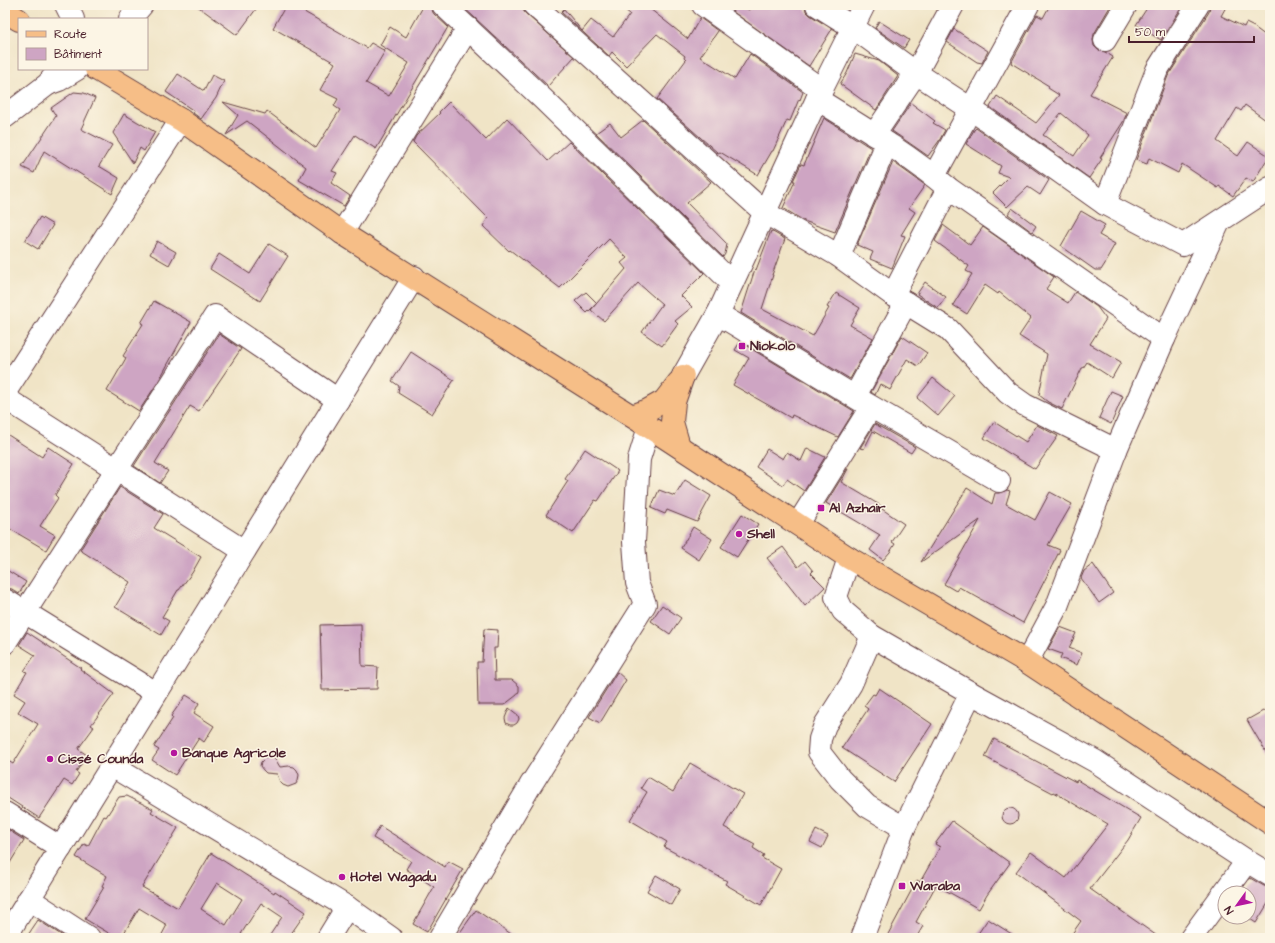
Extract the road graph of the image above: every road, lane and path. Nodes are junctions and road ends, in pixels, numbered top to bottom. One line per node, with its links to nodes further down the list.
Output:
1 (66, 5): 12 (street)
2 (443, 5): 14 (street)
3 (534, 5): 29 (street)
4 (703, 5): 21 (street)
5 (817, 5): 15 (street)
6 (864, 5): 15 (street)
7 (953, 5): 19 (street)
8 (1028, 5): 22 (street)
9 (1126, 5): 16 (street)
10 (1198, 5): 28 (street)
11 (5, 11): 13 (main road)
12 (72, 18)
13 (18, 19)
14 (468, 28): 31 (street); 34 (street)
15 (854, 28): 19 (street); 21 (street)
16 (1105, 40)
17 (75, 70): 20 (street)
18 (98, 70): 24 (main road)
19 (916, 73): 22 (street); 25 (street)
20 (53, 76): 23 (street)
21 (820, 95): 25 (street); 29 (street)
22 (971, 109): 26 (street); 28 (street)
23 (5, 117)
24 (181, 120): 31 (main road); 39 (street)
25 (881, 139): 26 (street); 32 (street)
26 (941, 182): 35 (street); 37 (street)
27 (1270, 188): 30 (street)
28 (1105, 204): 30 (street)
29 (764, 212): 32 (street); 34 (street)
30 (1219, 222): 37 (street)
31 (342, 233): 33 (main road)
32 (839, 256): 35 (street)
33 (414, 277): 41 (street); 43 (main road)
34 (732, 283): 36 (street)
35 (899, 299): 42 (street); 45 (street)
36 (718, 314): 38 (street); 42 (street)
37 (1164, 339): 45 (street)
38 (683, 376): 43 (main road); 44 (main road)
39 (5, 392)
40 (5, 398): 46 (street)
41 (338, 400): 46 (street); 49 (street)
42 (863, 402): 47 (street); 48 (street)
43 (641, 421): 44 (main road); 71 (street)
44 (679, 446): 48 (main road)
45 (1116, 450): 55 (street)
46 (117, 469): 49 (street); 52 (street)
47 (999, 481)
48 (798, 524): 50 (main road)
49 (244, 551): 56 (street)
50 (849, 558): 53 (street); 55 (main road)
51 (5, 600): 52 (street)
52 (25, 612): 54 (street); 56 (street)
53 (872, 636): 57 (street); 61 (street)
54 (5, 644)
55 (1027, 662): 60 (main road)
56 (156, 693): 58 (street)
57 (971, 693): 61 (street); 63 (street)
58 (112, 766): 62 (street); 66 (street)
59 (5, 813): 62 (street)
60 (1270, 823)
61 (904, 828): 72 (street)
62 (60, 848): 65 (street)
63 (1247, 861): 64 (street); 73 (street)
64 (1270, 875)
65 (29, 900): 67 (street); 68 (street)
66 (347, 907): 69 (street); 70 (street)
67 (5, 938)
68 (89, 938)
69 (328, 938)
70 (391, 938)
71 (440, 938)
72 (862, 938)
73 (1191, 938)

